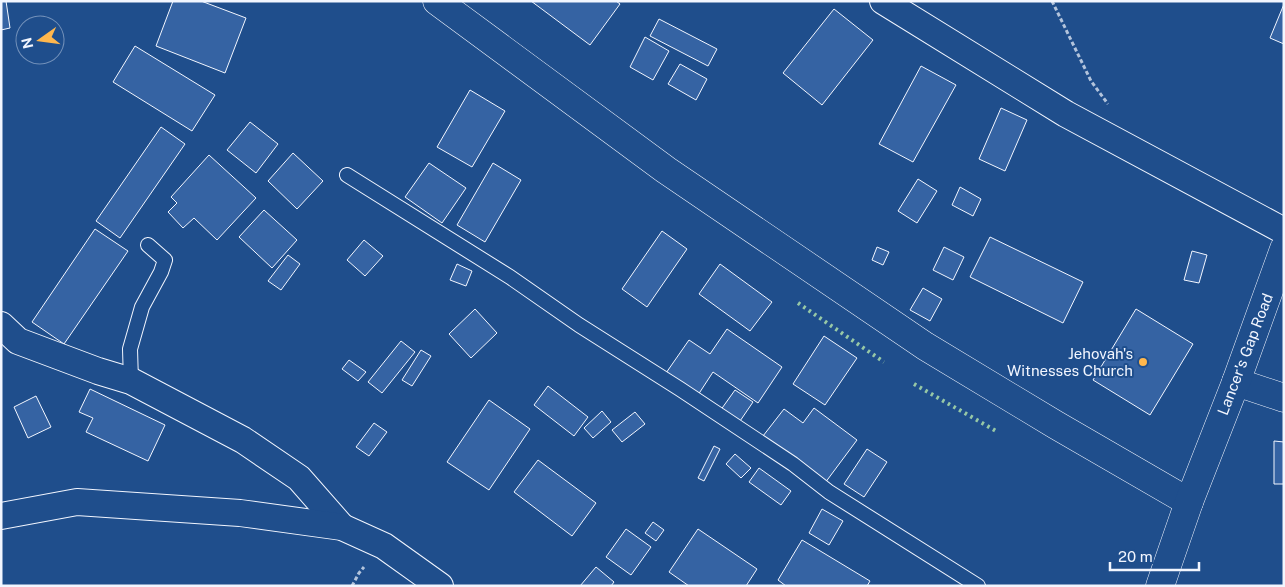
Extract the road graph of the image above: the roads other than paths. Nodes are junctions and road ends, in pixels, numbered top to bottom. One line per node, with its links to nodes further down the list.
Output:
1 (437, 1): 11 (street)
2 (883, 1): 4 (street)
3 (347, 175): 15 (lane)
4 (1284, 231)
5 (148, 245): 8 (lane)
6 (1284, 249): 9 (street, Lancer's Gap Road)
7 (1, 325): 8 (street)
8 (131, 381): 13 (street)
9 (1236, 382): 10 (street); 11 (street, Lancer's Gap Road)
10 (1284, 398)
11 (1189, 502): 16 (street, Lancer's Gap Road)
12 (1, 516): 13 (street)
13 (342, 527): 14 (street)
14 (440, 586)
15 (978, 586)
16 (1160, 586)

